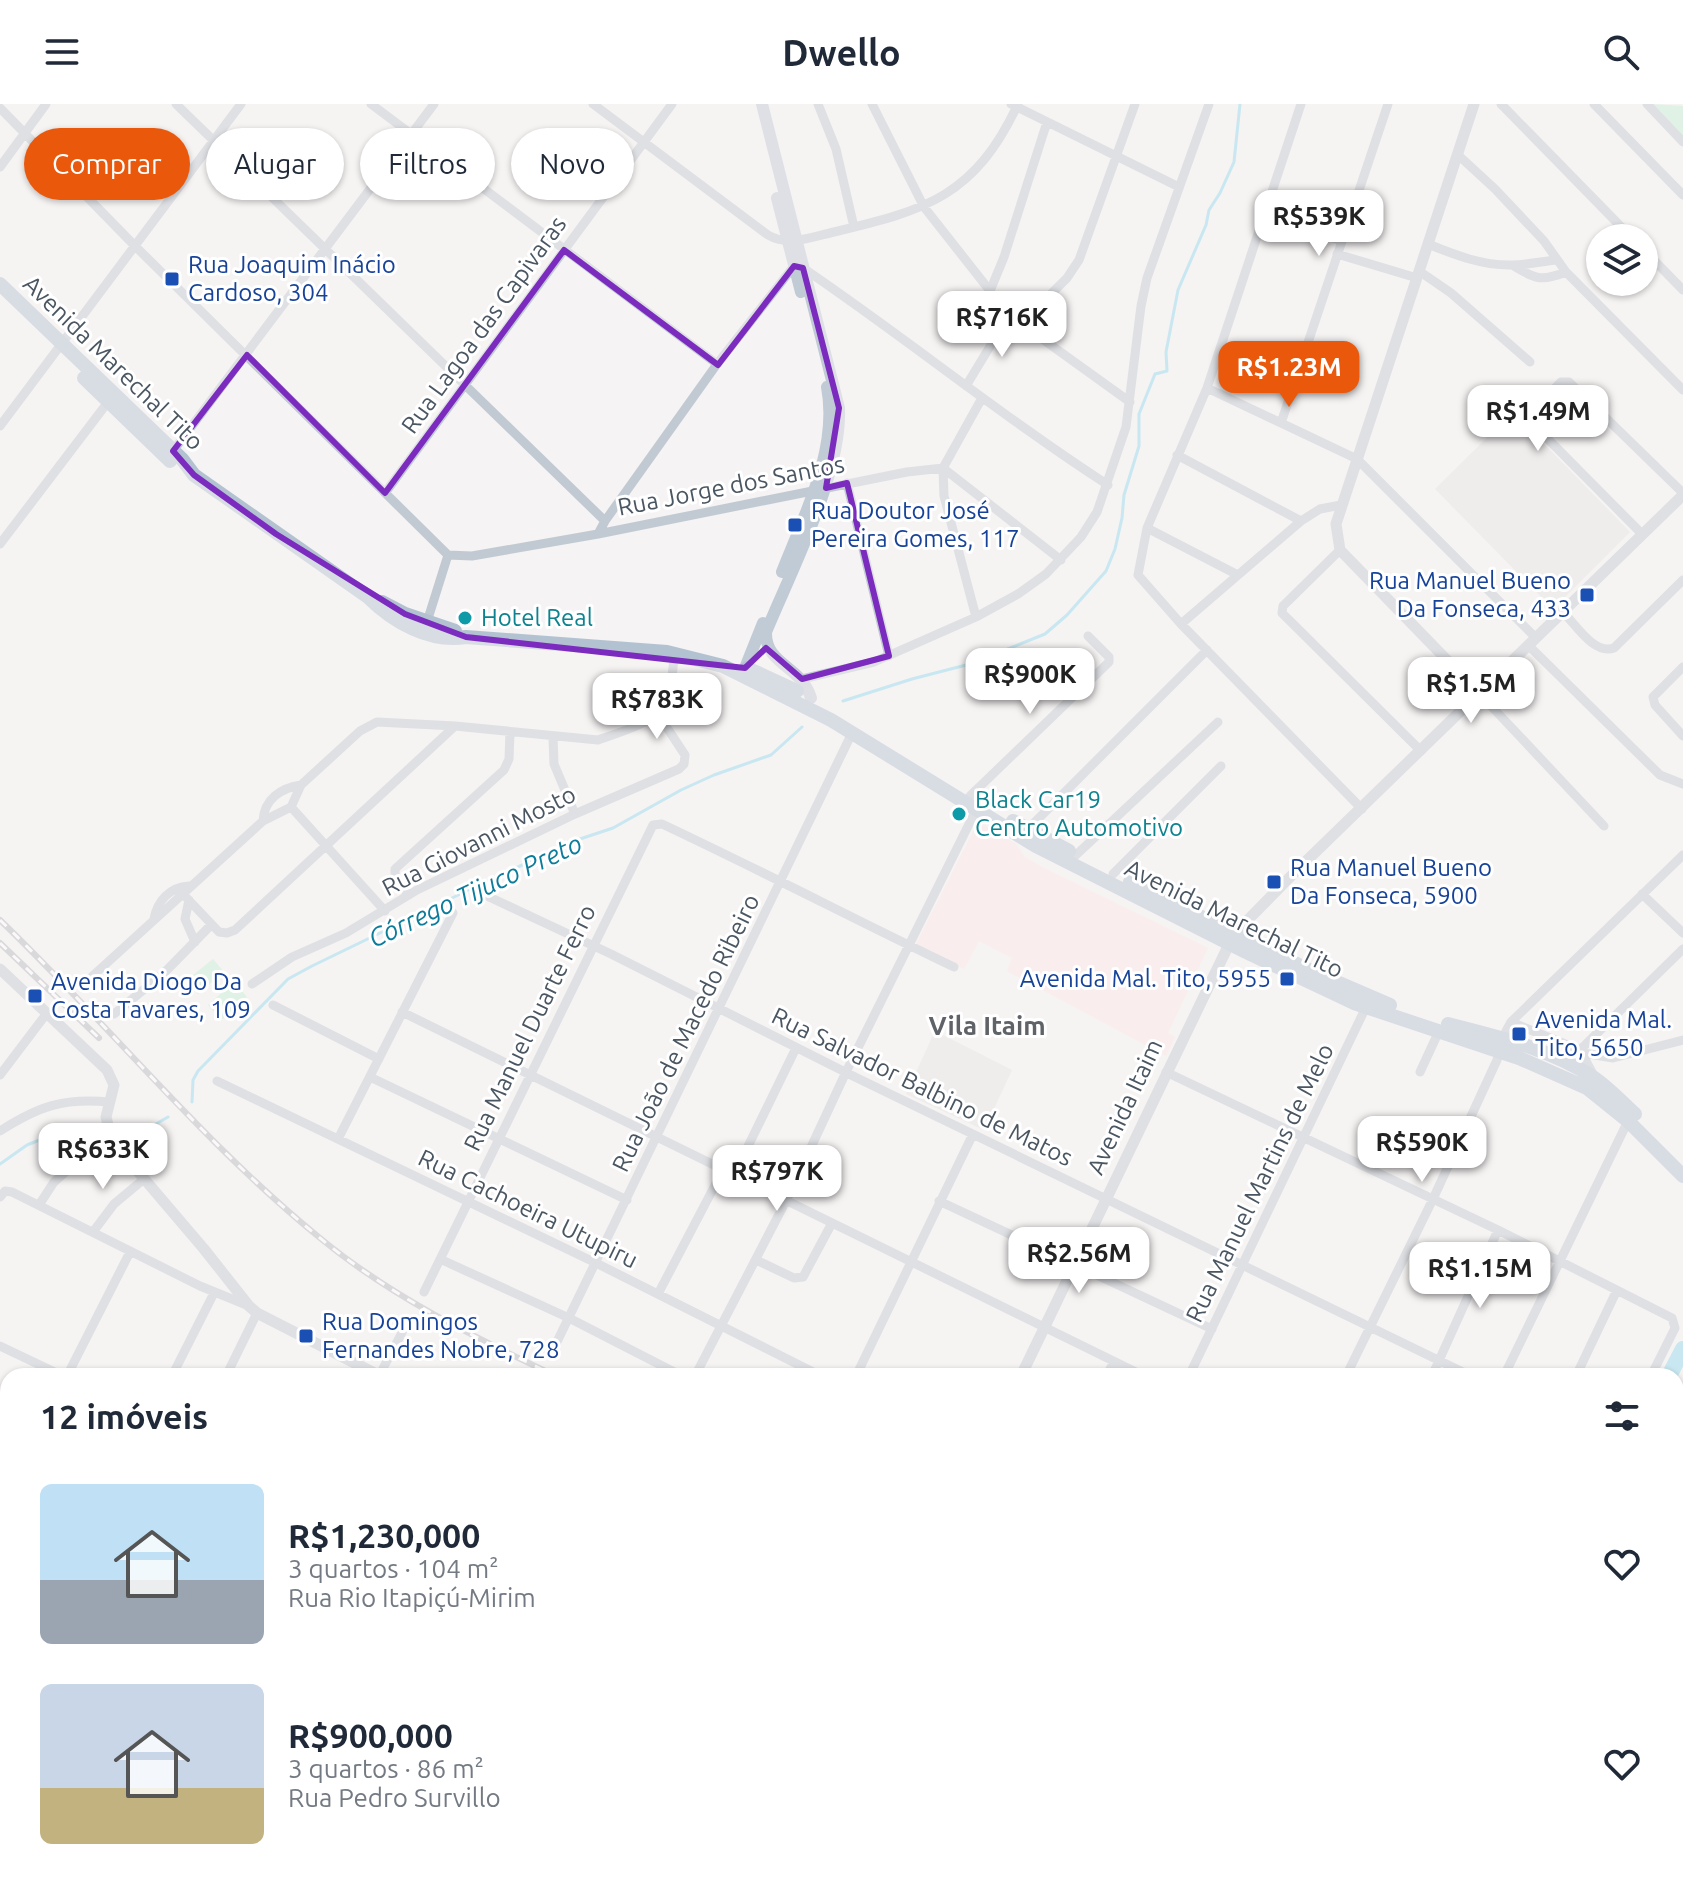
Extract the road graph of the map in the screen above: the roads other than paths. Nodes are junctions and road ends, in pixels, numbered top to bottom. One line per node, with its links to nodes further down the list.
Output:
1 (46, 104): 23 (street)
2 (176, 104): 29 (street)
3 (241, 104): 24 (street)
4 (371, 104): 25 (street)
5 (434, 104): 26 (street)
6 (593, 104): 30 (street)
7 (672, 104): 30 (street, Rua Lagoa das Capivaras)
8 (754, 104): 46 (main road)
9 (762, 104): 46 (main road)
10 (818, 104): 45 (street)
11 (872, 104): 42 (street)
12 (1135, 104): 34 (street)
13 (1209, 104): 36 (street)
14 (1301, 104): 43 (street)
15 (1388, 104): 47 (street)
16 (1474, 104): 33 (street)
17 (1501, 104): 44 (street)
18 (1594, 104): 37 (street)
19 (1647, 104): 31 (street)
20 (1015, 105): 22 (street); 42 (street)
21 (0, 108): 27 (street)
22 (1047, 122): 34 (street); 61 (street)
23 (28, 128)
24 (223, 128)
25 (401, 128)
26 (415, 128)
27 (24, 131)
28 (24, 133): 35 (street)
29 (206, 134)
30 (644, 142): 46 (street); 51 (street, Rua Lagoa das Capivaras)
31 (1683, 142)
32 (206, 151): 49 (street)
33 (1457, 154): 48 (street); 53 (street)
34 (1117, 156): 36 (street); 63 (street)
35 (0, 167)
36 (1179, 187): 74 (street)
37 (1683, 195)
38 (495, 198): 51 (street)
39 (91, 200): 49 (street)
40 (274, 200): 50 (street)
41 (362, 200): 50 (street)
42 (924, 207): 45 (street); 61 (street)
43 (1264, 215): 47 (street); 70 (street)
44 (1618, 224)
45 (854, 227): 46 (street)
46 (792, 241): 56 (main road)
47 (1342, 241): 52 (street)
48 (1428, 244): 55 (street); 58 (street)
49 (136, 247): 64 (street); 65 (street)
50 (325, 250): 65 (street); 68 (street)
51 (564, 250): 67 (street); 68 (street, Rua Lagoa das Capivaras)
52 (1337, 254): 58 (street); 76 (street)
53 (1557, 260): 55 (street); 57 (street)
54 (1658, 264): 60 (street)
55 (1512, 265): 57 (street)
56 (799, 267): 67 (street); 69 (street); 85 (main road)
57 (1566, 272): 71 (street)
58 (1418, 274): 66 (street); 80 (street)
59 (0, 284): 64 (main road, Avenida Marechal Tito)
60 (1683, 290)
61 (990, 291): 63 (street)
62 (0, 294): 64 (main road, Avenida Marechal Tito)
63 (1009, 315): 69 (street); 74 (street)
64 (58, 346): 73 (main road, Avenida Marechal Tito); 75 (main road, Avenida Marechal Tito); 77 (street)
65 (247, 355): 78 (street); 86 (street)
66 (1530, 362)
67 (717, 364): 89 (street)
68 (464, 386): 86 (street, Rua Lagoa das Capivaras); 89 (street)
69 (966, 386): 72 (street)
70 (1207, 388): 76 (street); 79 (street)
71 (1683, 390)
72 (982, 398): 81 (street); 84 (street)
73 (108, 402): 75 (main road, Avenida Marechal Tito); 94 (street)
74 (1130, 402): 84 (street)
75 (133, 419): 78 (main road, Avenida Marechal Tito); 82 (main road, Avenida Marechal Tito)
76 (1281, 423): 80 (street)
77 (0, 426)
78 (173, 451): 82 (main road, Avenida Marechal Tito)
79 (1177, 455): 90 (street); 91 (street)
80 (1357, 459): 88 (street); 105 (street)
81 (943, 468): 83 (street, Rua Jorge dos Santos); 97 (street); 101 (street)
82 (194, 475): 103 (main road, Avenida Marechal Tito)
83 (847, 483): 85 (street, Rua Jorge dos Santos); 109 (street)
84 (1108, 485): 97 (street)
85 (819, 490): 92 (street, Rua Jorge dos Santos); 106 (main road); 110 (main road)
86 (385, 493): 96 (street)
87 (1683, 494): 93 (street, Avenida Itaim); 93 (street)
88 (1341, 505): 90 (street); 95 (street)
89 (605, 521): 92 (street)
90 (1301, 521): 98 (street)
91 (1147, 528): 98 (street); 102 (street)
92 (598, 534): 96 (street, Rua Jorge dos Santos)
93 (1642, 534): 100 (street, Avenida Itaim)
94 (0, 544)
95 (1340, 550): 113 (street); 122 (street)
96 (448, 555): 103 (street)
97 (1061, 560): 101 (street)
98 (1236, 574): 102 (street)
99 (1683, 580): 100 (street)
100 (1563, 612): 105 (street, Avenida Itaim)
101 (976, 617): 109 (street)
102 (1181, 624): 107 (street)
103 (425, 627): 108 (main road, Avenida Marechal Tito)
104 (1088, 636): 126 (street)
105 (1532, 641): 113 (street, Avenida Itaim); 124 (street)
106 (770, 650): 110 (main road); 112 (main road)
107 (1207, 650): 128 (street); 133 (street)
108 (675, 653): 110 (main road, Avenida Marechal Tito); 115 (street)
109 (889, 656): 112 (street)
110 (745, 667): 114 (main road, Avenida Marechal Tito); 119 (main road, Avenida Marechal Tito)
111 (1683, 667): 120 (street)
112 (802, 679): 114 (main road)
113 (1478, 692): 122 (street, Avenida Itaim); 132 (street)
114 (811, 698): 126 (main road, Avenida Marechal Tito)
115 (658, 714): 121 (street); 130 (street, Rua Giovanni Mosto)
116 (1218, 722): 135 (street)
117 (455, 726): 118 (street); 125 (street); 134 (street)
118 (510, 732): 121 (street); 141 (street)
119 (852, 733): 129 (main road, Avenida Marechal Tito); 138 (street, Rua João de Macedo Ribeiro)
120 (1683, 736)
121 (553, 737): 130 (street)
122 (1421, 751): 128 (street, Avenida Itaim)
123 (1221, 766): 137 (street)
124 (1683, 784)
125 (301, 785): 127 (street); 131 (street)
126 (970, 796): 133 (main road, Avenida Marechal Tito)
127 (291, 807): 131 (street); 134 (street)
128 (1362, 809): 147 (street, Avenida Itaim)
129 (976, 810): 147 (main road, Avenida Marechal Tito); 150 (street)
130 (575, 814): 141 (street, Rua Giovanni Mosto)
131 (263, 821): 139 (street)
132 (1604, 826)
133 (1027, 830): 135 (main road, Avenida Marechal Tito)
134 (327, 846): 143 (street); 145 (street)
135 (1076, 855): 137 (main road, Avenida Marechal Tito)
136 (1683, 855): 140 (street)
137 (1113, 874): 147 (main road, Avenida Marechal Tito)
138 (780, 884): 149 (street, Rua Manuel Duarte Ferro); 150 (street); 158 (street, Rua João de Macedo Ribeiro)
139 (187, 893): 145 (street); 148 (street); 154 (street)
140 (1642, 894): 146 (street); 162 (street)
141 (409, 895): 143 (street, Rua Giovanni Mosto)
142 (485, 895): 149 (street, Rua Salvador Balbino de Matos)
143 (385, 911): 155 (street, Rua Giovanni Mosto)
144 (453, 913): 159 (street)
145 (211, 925): 148 (street)
146 (1683, 933)
147 (1232, 939): 157 (main road, Avenida Marechal Tito); 165 (main road, Avenida Marechal Tito); 171 (street, Avenida Itaim)
148 (195, 942): 161 (street)
149 (592, 945): 158 (street, Rua Salvador Balbino de Matos); 173 (street, Rua Manuel Duarte Ferro)
150 (909, 945): 152 (street); 170 (street)
151 (1683, 949): 167 (street)
152 (954, 967)
153 (0, 969): 160 (street)
154 (86, 982)
155 (252, 984)
156 (273, 1005): 169 (street)
157 (1366, 1007): 163 (main road, Avenida Marechal Tito); 184 (street, Rua Manuel Martins de Melo)
158 (720, 1011): 166 (street, Rua Salvador Balbino de Matos); 183 (street, Rua João de Macedo Ribeiro)
159 (402, 1012): 169 (street); 173 (street)
160 (47, 1013): 174 (street); 178 (street)
161 (114, 1014)
162 (1511, 1022): 165 (street); 167 (street)
163 (1439, 1031): 165 (main road, Avenida Marechal Tito); 172 (street)
164 (1682, 1043): 168 (street)
165 (1502, 1045): 177 (main road, Avenida Marechal Tito); 195 (street)
166 (796, 1048): 170 (street, Rua Salvador Balbino de Matos); 189 (street)
167 (1582, 1052): 168 (street); 177 (street)
168 (1613, 1058): 177 (street)
169 (379, 1059): 175 (street)
170 (846, 1072): 182 (street, Rua Salvador Balbino de Matos); 193 (street)
171 (1166, 1072): 184 (street); 194 (street, Avenida Itaim)
172 (1420, 1072)
173 (531, 1074): 183 (street); 186 (street, Rua Manuel Duarte Ferro)
174 (0, 1075)
175 (370, 1077): 185 (street); 186 (street)
176 (217, 1081): 185 (street, Rua Cachoeira Utupiru)
177 (1590, 1082): 179 (main road, Avenida Marechal Tito); 187 (main road, Avenida Marechal Tito)
178 (109, 1102): 180 (street); 181 (street)
179 (1628, 1121): 190 (main road, Avenida Marechal Tito); 207 (street)
180 (0, 1131)
181 (109, 1133): 191 (street); 199 (street)
182 (973, 1134): 194 (street, Rua Salvador Balbino de Matos); 198 (street)
183 (659, 1136): 188 (street); 196 (street, Rua João de Macedo Ribeiro)
184 (1304, 1137): 195 (street); 209 (street, Rua Manuel Martins de Melo)
185 (338, 1139): 197 (street, Rua Cachoeira Utupiru)
186 (499, 1140): 196 (street); 197 (street, Rua Manuel Duarte Ferro)
187 (1683, 1162)
188 (724, 1168): 189 (street); 214 (street)
189 (735, 1173): 193 (street)
190 (1683, 1176)
191 (144, 1179): 202 (street); 215 (street)
192 (4, 1194): 199 (street)
193 (787, 1199): 200 (street); 205 (street)
194 (1106, 1199): 209 (street, Rua Salvador Balbino de Matos); 210 (street, Avenida Itaim)
195 (1433, 1199): 201 (street); 218 (street)
196 (627, 1200): 208 (street, Rua João de Macedo Ribeiro)
197 (467, 1201): 204 (street, Rua Manuel Duarte Ferro); 208 (street, Rua Cachoeira Utupiru)
198 (939, 1201): 206 (street); 210 (street)
199 (39, 1205): 202 (street)
200 (832, 1223): 205 (street); 206 (street)
201 (1498, 1230): 207 (street); 224 (street)
202 (93, 1232): 203 (street)
203 (130, 1252): 213 (street); 227 (street)
204 (440, 1259): 212 (street, Rua Manuel Duarte Ferro); 216 (street)
205 (756, 1260): 219 (street)
206 (909, 1261): 220 (street); 235 (street)
207 (1561, 1262): 211 (street); 243 (street)
208 (596, 1263): 214 (street, Rua Cachoeira Utupiru); 216 (street, Rua João de Macedo Ribeiro)
209 (1243, 1265): 218 (street, Rua Salvador Balbino de Matos); 221 (street, Rua Manuel Martins de Melo)
210 (1074, 1266): 220 (street, Avenida Itaim); 221 (street)
211 (1617, 1290): 244 (street); 245 (street)
212 (424, 1292)
213 (214, 1293): 215 (street); 228 (street)
214 (658, 1294): 219 (street, Rua Cachoeira Utupiru)
215 (253, 1309): 229 (street); 230 (street)
216 (569, 1318): 223 (street, Rua João de Macedo Ribeiro); 232 (street)
217 (406, 1325): 231 (street)
218 (1370, 1327): 224 (street, Rua Salvador Balbino de Matos); 240 (street)
219 (721, 1328): 233 (street); 234 (street, Rua Cachoeira Utupiru)
220 (1044, 1328): 225 (street); 236 (street, Avenida Itaim)
221 (1212, 1329): 239 (street, Rua Manuel Martins de Melo)
222 (0, 1346): 226 (street)
223 (553, 1350)
224 (1439, 1361): 241 (street); 242 (street, Rua Salvador Balbino de Matos)
225 (1114, 1362): 237 (street); 238 (street)
226 (48, 1368)
227 (69, 1368)
228 (176, 1368)
229 (229, 1368)
230 (364, 1368)
231 (383, 1368)
232 (666, 1368)
233 (699, 1368)
234 (804, 1368)
235 (860, 1368)
236 (1025, 1368)
237 (1111, 1368)
238 (1127, 1368)
239 (1193, 1368)
240 (1350, 1368)
241 (1436, 1368)
242 (1454, 1368)
243 (1508, 1368)
244 (1580, 1368)
245 (1655, 1368)

